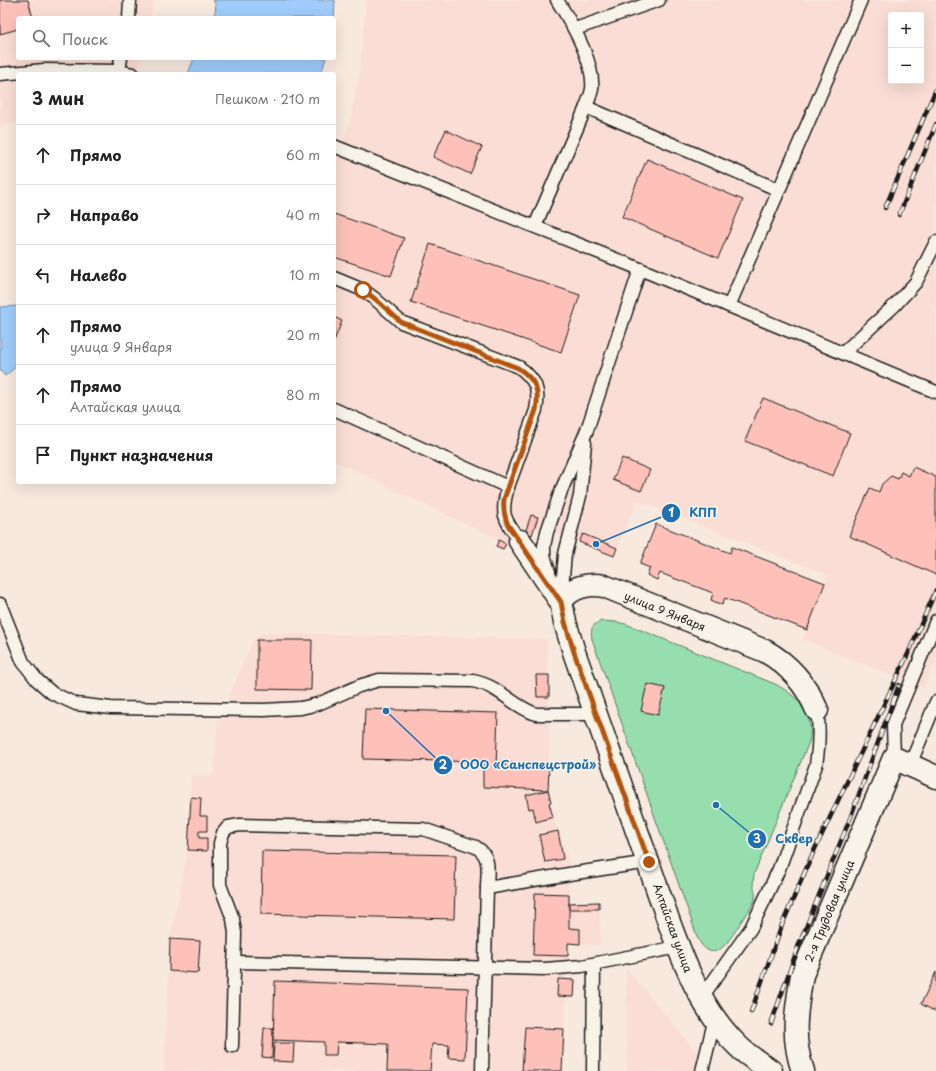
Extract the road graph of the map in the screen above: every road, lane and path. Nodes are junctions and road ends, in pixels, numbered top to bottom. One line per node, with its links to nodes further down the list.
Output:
1 (130, 0): 5 (lane)
2 (557, 0): 6 (lane)
3 (658, 0): 6 (lane)
4 (861, 0): 15 (lane)
5 (129, 16)
6 (575, 29): 13 (lane)
7 (121, 60): 8 (lane)
8 (119, 71): 9 (lane); 10 (lane)
9 (22, 72)
10 (124, 72)
11 (16, 73): 12 (lane)
12 (0, 74)
13 (586, 107): 15 (lane); 16 (lane)
14 (336, 147): 16 (lane)
15 (779, 190): 20 (lane)
16 (535, 226): 18 (lane)
17 (936, 242): 21 (lane)
18 (640, 268): 20 (lane); 24 (lane)
19 (336, 279): 25 (lane)
20 (729, 306): 21 (lane)
21 (843, 353): 22 (lane)
22 (936, 392)
23 (336, 410): 25 (lane)
24 (586, 430): 27 (lane); 27 (lane)
25 (508, 487): 26 (lane)
26 (520, 541): 27 (street)
27 (561, 602): 31 (street, улица 9 Января); 32 (street, Алтайская улица)
28 (0, 604): 32 (lane)
29 (936, 621): 33 (lane)
30 (936, 702): 33 (lane)
31 (817, 710): 41 (lane)
32 (595, 714): 35 (street, Алтайская улица)
33 (902, 762): 34 (street); 48 (street, 2-я Трудовая улица)
34 (936, 777)
35 (649, 862): 36 (lane); 37 (street, Алтайская улица)
36 (487, 888): 38 (lane); 40 (lane)
37 (678, 947): 39 (lane); 41 (street, Алтайская улица)
38 (234, 962): 40 (lane); 43 (lane)
39 (594, 964): 40 (lane); 45 (lane)
40 (485, 968): 44 (lane)
41 (702, 997): 42 (street, Алтайская улица)
42 (715, 1018): 46 (lane); 47 (street, Алтайская улица)
43 (232, 1046)
44 (482, 1071)
45 (593, 1071)
46 (702, 1071)
47 (771, 1071)
48 (803, 1071)

